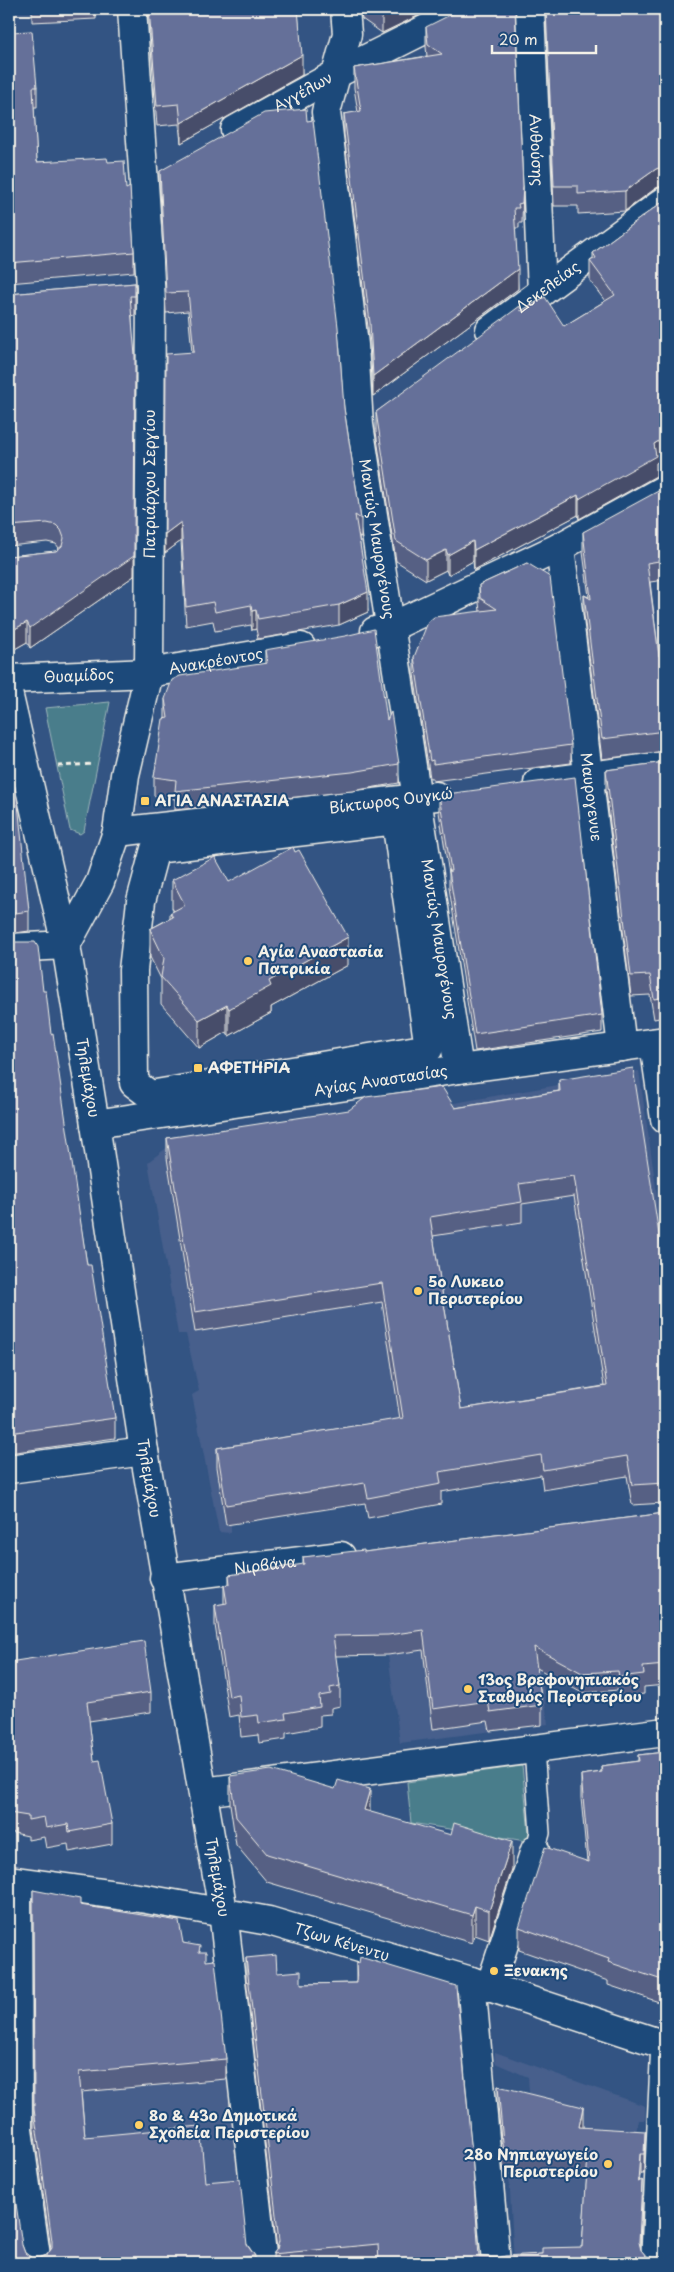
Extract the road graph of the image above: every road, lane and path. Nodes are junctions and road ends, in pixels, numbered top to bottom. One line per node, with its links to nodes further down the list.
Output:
1 (132, 9): 8 (street, Πατριάρχου Σεργίου)
2 (345, 9): 5 (street, Μαντώς Μαυρογένους)
3 (466, 9): 5 (street, Αγγέλων)
4 (530, 9): 12 (street, Ανθούσης)
5 (338, 73): 6 (street, Αγγέλων); 15 (street, Μαντώς Μαυρογένους)
6 (211, 144)
7 (169, 168): 8 (street)
8 (143, 182): 10 (street, Πατριάρχου Σεργίου)
9 (665, 201): 12 (street, Δεκελείας)
10 (151, 286): 11 (street); 21 (street, Πατριάρχου Σεργίου)
11 (122, 289)
12 (542, 292): 13 (street, Δεκελείας)
13 (470, 344)
14 (383, 408): 15 (street)
15 (359, 425): 18 (street, Μαντώς Μαυρογένους)
16 (665, 489): 17 (street)
17 (560, 548): 18 (street); 27 (street, Μαυρογενυε)
18 (391, 627): 19 (street); 30 (street, Μαντώς Μαυρογένους)
19 (350, 638)
20 (323, 643): 21 (street, Ανακρέοντος)
21 (149, 673): 22 (street, Θυαμίδος); 24 (street, Πατριάρχου Σεργίου)
22 (9, 679)
23 (9, 697): 26 (street, Τηλεμάχου)
24 (128, 763): 26 (path); 31 (street, Πατριάρχου Σεργίου)
25 (665, 766): 27 (street)
26 (25, 768): 32 (street, Τηλεμάχου)
27 (588, 776): 28 (street); 35 (street, Μαυρογενυε)
28 (513, 786)
29 (456, 794): 30 (street, Βίκτωρος Ουγκώ)
30 (412, 812): 30 (street); 31 (street, Βίκτωρος Ουγκώ); 36 (street, Μαντώς Μαυρογένους)
31 (117, 832): 32 (street, Πατριάρχου Σεργίου)
32 (66, 945): 33 (street); 38 (street, Τηλεμάχου)
33 (9, 948)
34 (660, 1042): 35 (street, Αγίας Αναστασίας); 37 (street)
35 (622, 1047): 36 (street, Αγίας Αναστασίας)
36 (459, 1069): 38 (street, Αγίας Αναστασίας)
37 (665, 1119)
38 (96, 1124): 39 (street, Τηλεμάχου)
39 (144, 1451): 40 (street); 42 (street, Τηλεμάχου)
40 (9, 1469)
41 (371, 1553): 42 (street, Νιρβάνα)
42 (164, 1578): 45 (street, Τηλεμάχου)
43 (665, 1732): 44 (street)
44 (534, 1749): 45 (street); 46 (lane)
45 (203, 1792): 48 (street, Τηλεμάχου)
46 (535, 1850): 49 (street)
47 (13, 1881): 48 (street, Τζων Κένεντυ); 52 (street)
48 (223, 1911): 49 (street, Τζων Κένεντυ); 54 (street, Τηλεμάχου)
49 (480, 1984): 50 (street, Τζων Κένεντυ); 55 (street)
50 (665, 2045)
51 (665, 2053): 56 (street)
52 (13, 2131): 53 (street)
53 (37, 2263)
54 (263, 2263)
55 (496, 2263)
56 (655, 2263)

